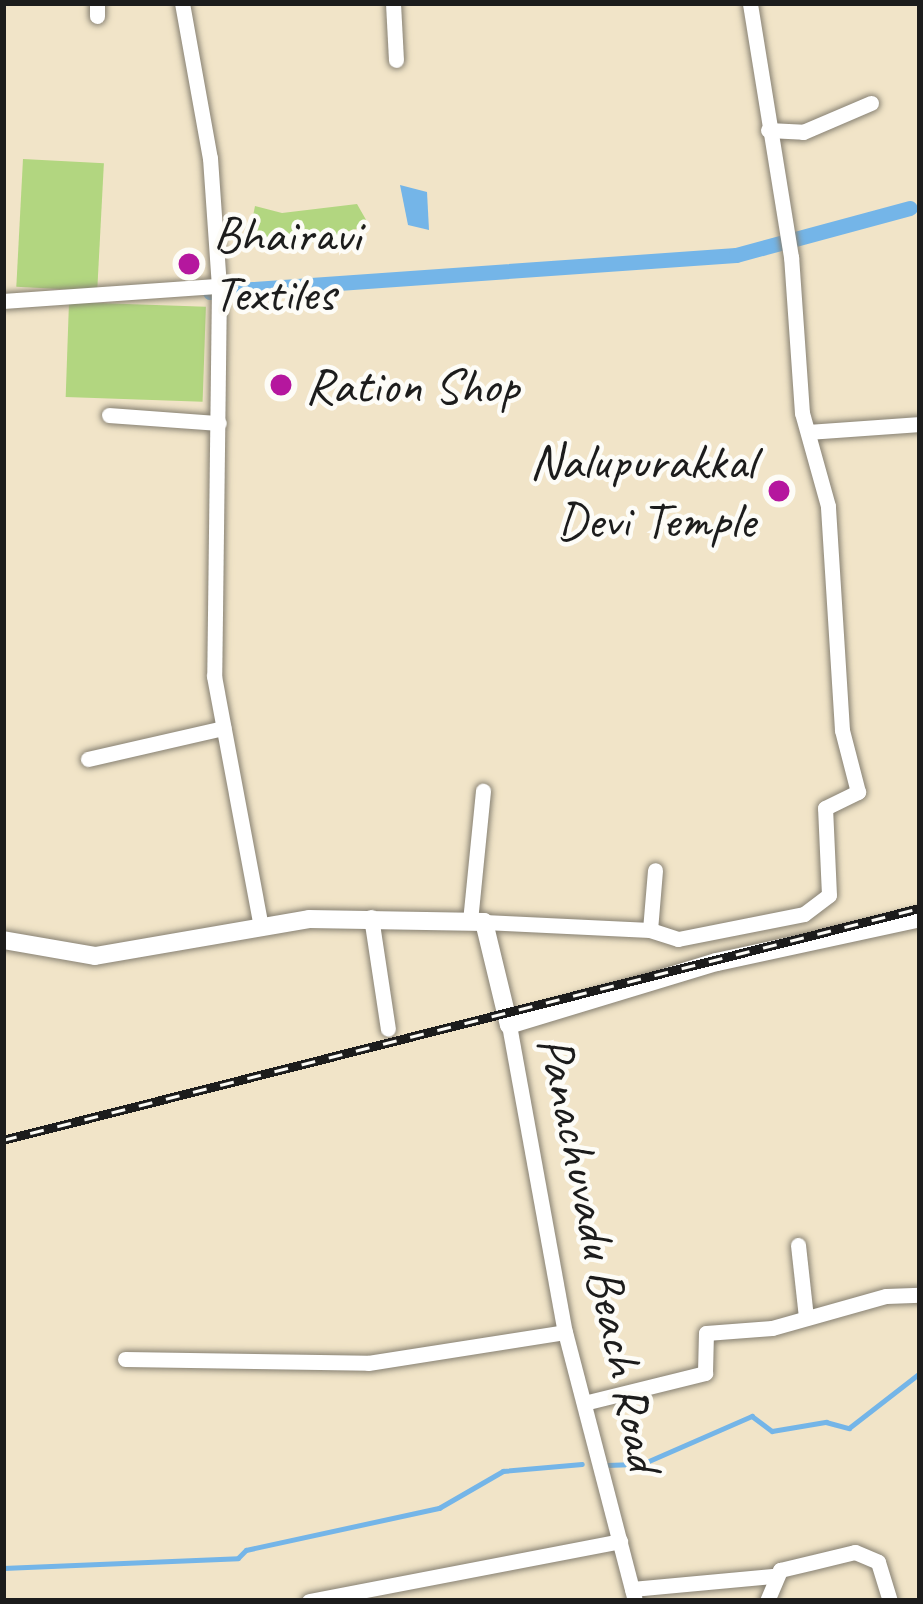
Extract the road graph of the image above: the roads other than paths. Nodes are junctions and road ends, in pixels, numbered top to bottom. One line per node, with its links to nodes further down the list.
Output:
1 (182, 3): 7 (street)
2 (393, 3): 4 (street)
3 (750, 3): 6 (street)
4 (397, 60)
5 (871, 103): 6 (street)
6 (768, 130): 12 (street)
7 (219, 291): 8 (street); 10 (street)
8 (3, 301)
9 (109, 415): 10 (street)
10 (219, 423): 13 (street)
11 (920, 424): 12 (street)
12 (808, 432): 21 (street)
13 (223, 728): 14 (street); 20 (street)
14 (88, 759)
15 (483, 791): 19 (street)
16 (655, 870): 21 (street)
17 (371, 917): 19 (main road); 20 (main road); 24 (street)
18 (920, 918): 23 (main road)
19 (477, 922): 21 (street); 23 (main road, Panachuvadu Beach Road)
20 (261, 928): 22 (main road)
21 (650, 930)
22 (3, 940)
23 (509, 1025): 28 (street, Panachuvadu Beach Road)
24 (388, 1029)
25 (798, 1245): 27 (street)
26 (920, 1295): 27 (street)
27 (806, 1318): 30 (street)
28 (565, 1333): 29 (street); 30 (street, Panachuvadu Beach Road)
29 (125, 1359)
30 (584, 1403): 31 (street, Panachuvadu Beach Road)
31 (620, 1541): 33 (street, Panachuvadu Beach Road); 34 (street)
32 (772, 1576): 33 (street); 35 (street); 36 (street)
33 (633, 1595)
34 (309, 1601)
35 (767, 1601)
36 (890, 1601)

